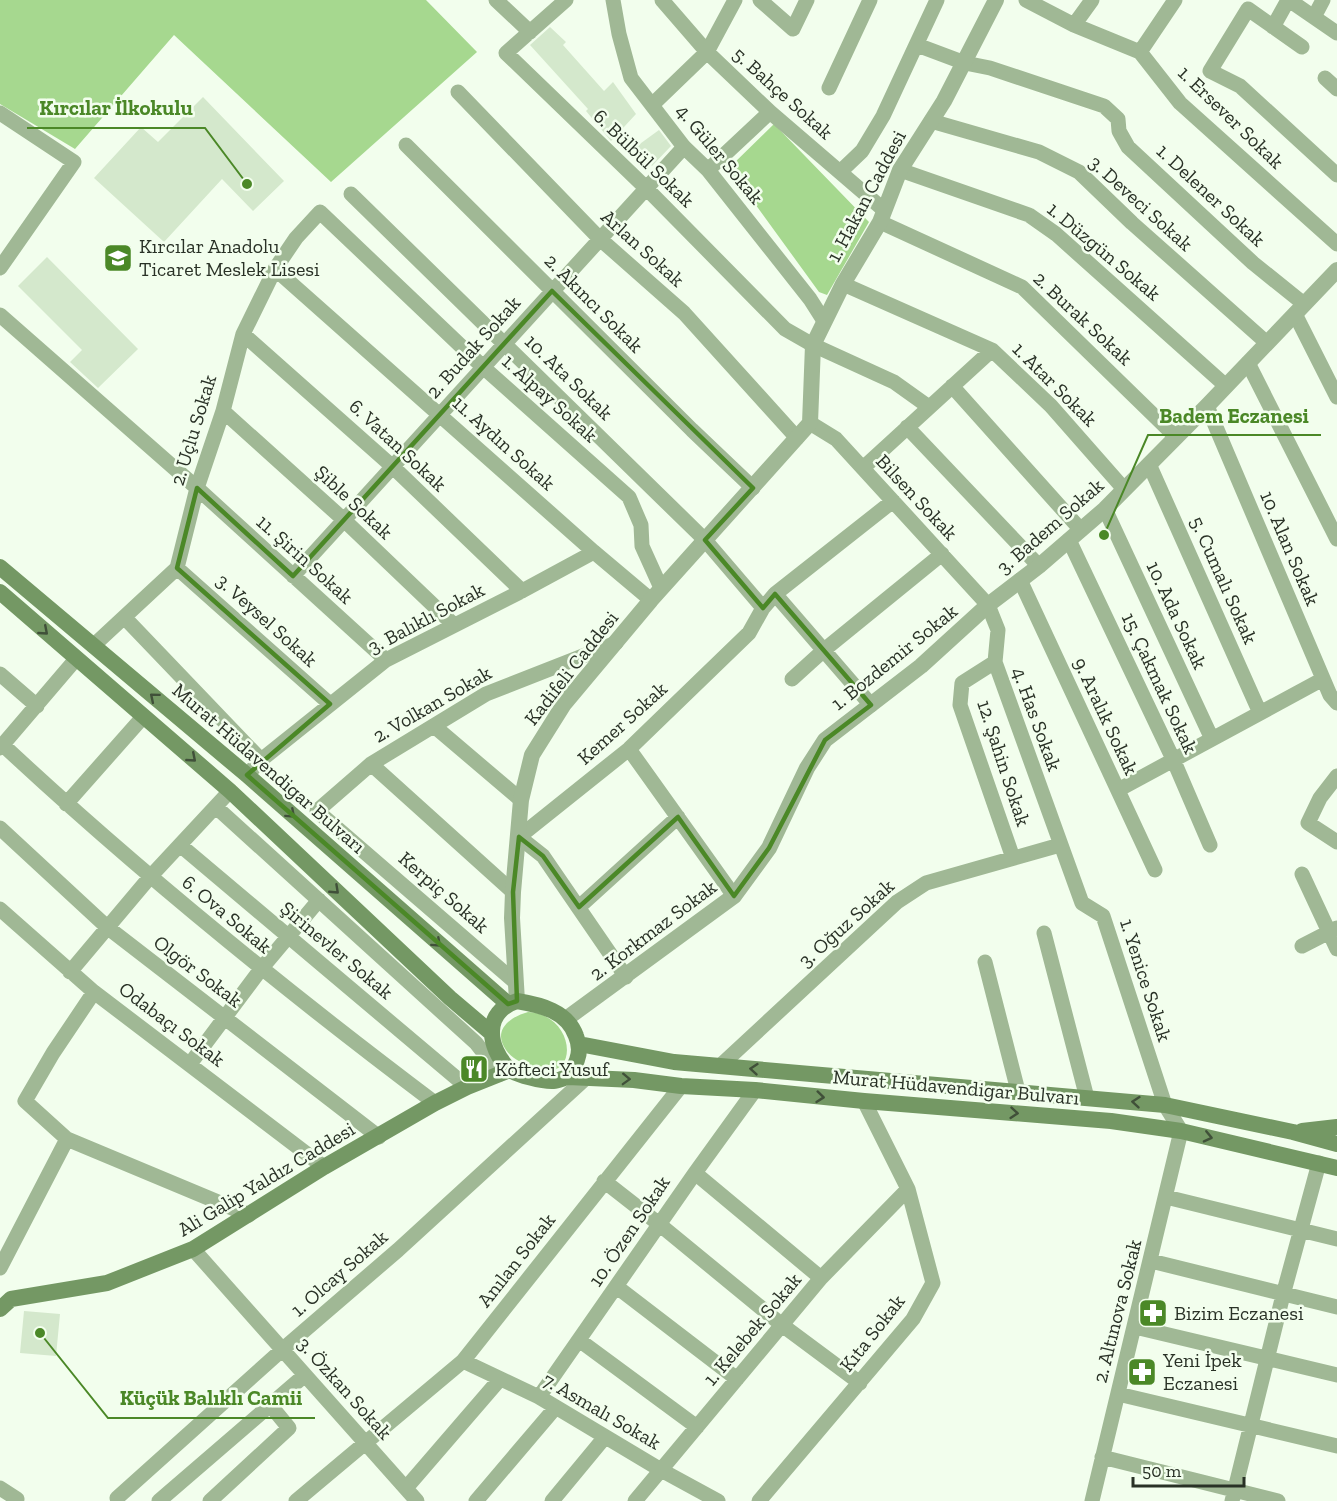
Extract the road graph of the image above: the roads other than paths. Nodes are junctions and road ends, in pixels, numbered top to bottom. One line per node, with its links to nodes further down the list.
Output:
1 (496, 0): 19 (street)
2 (566, 0): 19 (street, 6. Bülbül Sokak)
3 (613, 0): 30 (street, 4. Güler Sokak)
4 (662, 0): 23 (street, 5. Bahçe Sokak)
5 (735, 0): 23 (street)
6 (760, 0): 7 (street)
7 (807, 0)
8 (870, 0): 27 (street)
9 (937, 0): 21 (street)
10 (996, 0): 25 (street, 1. Hakan Caddesi)
11 (1026, 0): 17 (street, 1. Ersever Sokak)
12 (1092, 0): 17 (street)
13 (1175, 0): 24 (street)
14 (1289, 0): 16 (street); 18 (street)
15 (1323, 0): 16 (street)
16 (1314, 17): 20 (street)
17 (1074, 25): 24 (street, 1. Ersever Sokak)
18 (1274, 27): 22 (street); 39 (street)
19 (530, 32): 40 (street, 6. Bülbül Sokak)
20 (1337, 33)
21 (917, 45): 25 (street); 38 (street)
22 (1302, 47)
23 (707, 52): 30 (street); 31 (street, 5. Bahçe Sokak)
24 (1140, 52): 45 (street, 1. Ersever Sokak)
25 (965, 63): 33 (street, 1. Hakan Caddesi); 51 (street, 1. Delener Sokak)
26 (1325, 78): 28 (street)
27 (829, 88)
28 (1337, 89)
29 (458, 92): 44 (street, Arlan Sokak)
30 (652, 105): 35 (street, 4. Güler Sokak)
31 (770, 112): 36 (street); 38 (street, 5. Bahçe Sokak)
32 (0, 113): 46 (street)
33 (931, 121): 37 (street, 1. Hakan Caddesi); 56 (street, 3. Deveci Sokak)
34 (406, 145): 50 (street, 2. Akıncı Sokak)
35 (684, 147): 36 (street, 4. Güler Sokak); 40 (street, 2. Budak Sokak)
36 (708, 170): 53 (street, 4. Güler Sokak)
37 (900, 170): 43 (street, 1. Hakan Caddesi); 62 (street, 1. Düzgün Sokak)
38 (840, 172): 43 (street, 5. Bahçe Sokak)
39 (1337, 175)
40 (646, 188): 44 (street, 2. Budak Sokak); 57 (street, 6. Bülbül Sokak)
41 (351, 194): 55 (street, 10. Ata Sokak)
42 (320, 212): 47 (street, 2. Uçlu Sokak); 60 (street, 1. Alpay Sokak)
43 (882, 216): 49 (street, 1. Hakan Caddesi); 70 (street, 2. Burak Sokak)
44 (600, 239): 50 (street, 2. Budak Sokak); 71 (street, Arlan Sokak)
45 (1337, 244)
46 (0, 268)
47 (275, 269): 54 (street, 2. Uçlu Sokak); 67 (street, 11. Aydın Sokak)
48 (1337, 270): 51 (street, 3. Badem Sokak)
49 (843, 284): 53 (street, 1. Hakan Caddesi); 58 (street, 1. Atar Sokak)
50 (552, 291): 55 (street, 2. Budak Sokak); 76 (street, 2. Akıncı Sokak)
51 (1300, 309): 56 (street, 3. Badem Sokak); 63 (street)
52 (0, 315): 75 (street, 11. Şirin Sokak)
53 (824, 321): 57 (street, 1. Hakan Caddesi)
54 (243, 334): 66 (street, 2. Uçlu Sokak); 73 (street, 6. Vatan Sokak)
55 (505, 343): 60 (street, 2. Budak Sokak); 83 (street, 10. Ata Sokak)
56 (1267, 343): 59 (street, 3. Badem Sokak)
57 (813, 345): 65 (street, 6. Bülbül Sokak); 68 (street, 1. Hakan Caddesi)
58 (992, 350): 61 (street); 77 (street, 1. Atar Sokak)
59 (1248, 363): 62 (street, 3. Badem Sokak); 82 (street)
60 (483, 367): 67 (street, 2. Budak Sokak); 93 (street, 1. Alpay Sokak)
61 (952, 386): 65 (street); 81 (street, 15. Çakmak Sokak)
62 (1226, 386): 64 (street, 3. Badem Sokak)
63 (1337, 397)
64 (1207, 406): 70 (street, 3. Badem Sokak); 107 (street, 10. Alan Sokak)
65 (929, 407): 69 (street)
66 (223, 411): 75 (street, 2. Uçlu Sokak); 80 (street, Şible Sokak)
67 (440, 414): 73 (street, 2. Budak Sokak); 84 (street, 11. Aydın Sokak)
68 (810, 423): 71 (street, Kadifeli Caddesi); 74 (street, Bilsen Sokak)
69 (907, 427): 74 (street); 86 (street)
70 (1176, 437): 72 (street, 3. Badem Sokak)
71 (797, 438): 76 (street, Kadifeli Caddesi)
72 (1149, 464): 77 (street, 3. Badem Sokak); 112 (street, 5. Cumalı Sokak)
73 (393, 467): 80 (street, 2. Budak Sokak); 91 (street, 6. Vatan Sokak)
74 (863, 468): 78 (street, Bilsen Sokak)
75 (197, 488): 88 (street, 2. Uçlu Sokak); 89 (street, 11. Şirin Sokak)
76 (753, 488): 83 (street, Kadifeli Caddesi)
77 (1124, 489): 79 (street, 3. Badem Sokak)
78 (893, 501): 85 (street, Bilsen Sokak); 94 (street, Kemer Sokak)
79 (1105, 508): 81 (street, 3. Badem Sokak); 116 (street, 10. Ada Sokak)
80 (344, 520): 89 (street, 2. Budak Sokak); 98 (street, Şible Sokak)
81 (1075, 535): 86 (street, 3. Badem Sokak); 119 (street, 15. Çakmak Sokak)
82 (1337, 538)
83 (705, 540): 93 (street, Kadifeli Caddesi); 96 (street, 10. Ata Sokak)
84 (594, 552): 91 (street, 3. Balıklı Sokak); 93 (street, 11. Aydın Sokak)
85 (942, 554): 95 (street, Bilsen Sokak); 101 (street)
86 (1039, 566): 90 (street, 3. Badem Sokak)
87 (0, 567): 100 (main road, Murat Hüdavendigar Bulvarı)
88 (177, 568): 97 (street); 109 (street, 3. Veysel Sokak)
89 (293, 576): 103 (street, 11. Şirin Sokak)
90 (1020, 580): 95 (street, 3. Badem Sokak); 124 (street, 9. Aralık Sokak)
91 (522, 591): 98 (street, 3. Balıklı Sokak)
92 (0, 592): 102 (main road, one-way to 102)
93 (656, 594): 99 (street, Kadifeli Caddesi)
94 (775, 594): 96 (street, Kemer Sokak); 101 (street)
95 (988, 605): 104 (street, 4. Has Sokak); 110 (street, 1. Bozdemir Sokak)
96 (763, 608): 118 (street, Kemer Sokak)
97 (125, 618): 100 (street); 120 (street)
98 (454, 625): 103 (street, 3. Balıklı Sokak)
99 (616, 643): 114 (street, 2. Volkan Sokak); 126 (street, Kadifeli Caddesi)
100 (93, 646): 122 (main road, Murat Hüdavendigar Bulvarı, one-way to 100)
101 (824, 650): 106 (street); 110 (street)
102 (76, 659): 111 (street); 113 (main road)
103 (386, 660): 109 (street, 3. Balıklı Sokak)
104 (995, 662): 135 (street, 4. Has Sokak); 137 (street, 12. Şahin Sokak)
105 (0, 674): 111 (street)
106 (792, 679)
107 (1323, 679): 108 (street, 10. Alan Sokak); 112 (street)
108 (1337, 703)
109 (330, 704): 120 (street, 3. Balıklı Sokak)
110 (871, 705): 117 (street, 1. Bozdemir Sokak)
111 (37, 706): 115 (street)
112 (1260, 713): 116 (street)
113 (143, 717): 125 (main road, one-way to 125); 127 (street)
114 (434, 726): 121 (street, 2. Volkan Sokak); 126 (street)
115 (4, 738): 127 (street, 6. Ova Sokak)
116 (1212, 739): 119 (street)
117 (825, 740): 142 (street, 2. Korkmaz Sokak)
118 (629, 749): 130 (street); 132 (street, Kemer Sokak)
119 (1173, 759): 124 (street); 136 (street, 15. Çakmak Sokak)
120 (261, 760): 122 (street, 3. Balıklı Sokak)
121 (371, 764): 129 (street, 2. Volkan Sokak); 141 (street)
122 (247, 775): 158 (main road, Murat Hüdavendigar Bulvarı, one-way to 158)
123 (1337, 776): 133 (street)
124 (1118, 789): 138 (street, 9. Aralık Sokak)
125 (230, 791): 128 (street); 161 (main road, one-way to 161)
126 (521, 800): 132 (street, Kadifeli Caddesi)
127 (66, 804): 140 (street, 6. Ova Sokak)
128 (216, 807): 134 (street); 143 (street)
129 (317, 812): 156 (street, Kerpiç Sokak)
130 (678, 817): 142 (street); 144 (street)
131 (0, 828): 146 (street, Olgör Sokak)
132 (519, 837): 141 (street, Kadifeli Caddesi); 144 (street)
133 (1337, 842)
134 (180, 845): 140 (street); 149 (street, Şirinevler Sokak)
135 (1060, 845): 137 (street, 3. Oğuz Sokak); 175 (street, 1. Yenice Sokak)
136 (1210, 845)
137 (1013, 858): 164 (street, 3. Oğuz Sokak)
138 (1155, 870)
139 (1302, 874): 147 (street)
140 (150, 877): 146 (street); 153 (street, 6. Ova Sokak)
141 (513, 892): 156 (street, Kadifeli Caddesi)
142 (734, 896): 155 (street, 2. Korkmaz Sokak)
143 (319, 900): 149 (street); 165 (street)
144 (579, 907): 155 (street)
145 (0, 909): 154 (street, Odabaçı Sokak)
146 (107, 927): 154 (street); 159 (street, Olgör Sokak)
147 (1333, 930): 150 (street); 151 (street)
148 (1044, 933): 172 (street)
149 (288, 935): 153 (street); 169 (street, Şirinevler Sokak)
150 (1302, 946)
151 (1337, 949)
152 (985, 962): 171 (street)
153 (261, 969): 159 (street); 174 (street, 6. Ova Sokak)
154 (70, 972): 157 (street, Odabaçı Sokak)
155 (626, 977): 160 (street, 2. Korkmaz Sokak)
156 (515, 982): 158 (street, Kadifeli Caddesi)
157 (94, 992): 163 (street, Odabaçı Sokak); 180 (street)
158 (513, 1003): 160 (main road); 161 (main road)
159 (224, 1017): 163 (street); 179 (street, Olgör Sokak)
160 (566, 1019): 162 (main road)
161 (490, 1032): 165 (main road)
162 (579, 1044): 164 (main road, Murat Hüdavendigar Bulvarı); 166 (main road)
163 (190, 1064): 183 (street, Odabaçı Sokak)
164 (720, 1066): 171 (main road, Murat Hüdavendigar Bulvarı, one-way to 164)
165 (505, 1072): 166 (main road); 169 (main road, Ali Galip Yaldız Caddesi)
166 (568, 1077): 167 (main road, Murat Hüdavendigar Bulvarı)
167 (586, 1078): 168 (main road, Murat Hüdavendigar Bulvarı, one-way to 168); 204 (street, 1. Olcay Sokak)
168 (681, 1086): 170 (main road, Murat Hüdavendigar Bulvarı); 186 (street, Anılan Sokak)
169 (467, 1087): 174 (main road, Ali Galip Yaldız Caddesi)
170 (755, 1090): 173 (main road, Murat Hüdavendigar Bulvarı, one-way to 173); 185 (street, 10. Özen Sokak)
171 (1018, 1091): 172 (main road, Murat Hüdavendigar Bulvarı)
172 (1087, 1098): 175 (main road, Murat Hüdavendigar Bulvarı, one-way to 172)
173 (864, 1101): 177 (main road, Murat Hüdavendigar Bulvarı, one-way to 177); 187 (street, Kıta Sokak)
174 (435, 1103): 179 (main road, Ali Galip Yaldız Caddesi)
175 (1165, 1105): 177 (street, 1. Yenice Sokak); 178 (main road, Murat Hüdavendigar Bulvarı)
176 (1337, 1127): 178 (main road)
177 (1181, 1131): 182 (main road, Murat Hüdavendigar Bulvarı, one-way to 182); 188 (street, 2. Altınova Sokak)
178 (1293, 1132): 181 (main road, Murat Hüdavendigar Bulvarı)
179 (379, 1137): 183 (main road, Ali Galip Yaldız Caddesi)
180 (67, 1139): 189 (street); 195 (street)
181 (1337, 1144)
182 (1319, 1163): 184 (main road, Murat Hüdavendigar Bulvarı); 191 (street)
183 (324, 1167): 189 (main road, Ali Galip Yaldız Caddesi)
184 (1337, 1168)
185 (695, 1173): 190 (street, 10. Özen Sokak); 196 (street)
186 (604, 1181): 190 (street); 206 (street, Anılan Sokak)
187 (908, 1189): 196 (street, 1. Kelebek Sokak); 211 (street, Kıta Sokak)
188 (1166, 1197): 191 (street); 194 (street, 2. Altınova Sokak)
189 (249, 1215): 193 (main road, Ali Galip Yaldız Caddesi)
190 (659, 1224): 197 (street, 10. Özen Sokak); 201 (street)
191 (1300, 1230): 192 (street); 198 (street)
192 (1337, 1239)
193 (193, 1249): 199 (main road, Ali Galip Yaldız Caddesi); 204 (street, 3. Özkan Sokak)
194 (1151, 1261): 198 (street); 202 (street, 2. Altınova Sokak)
195 (0, 1268)
196 (821, 1278): 201 (street, 1. Kelebek Sokak)
197 (616, 1287): 203 (street, 10. Özen Sokak); 210 (street)
198 (1283, 1294): 200 (street); 205 (street)
199 (4, 1300)
200 (1337, 1307)
201 (782, 1325): 210 (street, 1. Kelebek Sokak); 211 (street)
202 (1135, 1327): 205 (street); 212 (street, 2. Altınova Sokak)
203 (579, 1340): 213 (street, 10. Özen Sokak); 217 (street)
204 (283, 1350): 207 (street, 3. Özkan Sokak); 226 (street, 1. Olcay Sokak)
205 (1267, 1358): 208 (street); 216 (street)
206 (463, 1361): 209 (street, 7. Asmalı Sokak); 219 (street, Anılan Sokak)
207 (305, 1375): 214 (street); 219 (street, 3. Özkan Sokak)
208 (1337, 1375)
209 (500, 1379): 213 (street, 7. Asmalı Sokak); 224 (street)
210 (737, 1379): 217 (street, 1. Kelebek Sokak)
211 (860, 1383): 236 (street, Kıta Sokak)
212 (1118, 1394): 216 (street); 221 (street, 2. Altınova Sokak)
213 (538, 1397): 215 (street, 7. Asmalı Sokak)
214 (271, 1406): 228 (street); 229 (street)
215 (556, 1407): 218 (street, 7. Asmalı Sokak); 232 (street)
216 (1250, 1425): 220 (street); 225 (street)
217 (697, 1427): 222 (street, 1. Kelebek Sokak)
218 (606, 1437): 222 (street, 7. Asmalı Sokak); 233 (street)
219 (366, 1443): 224 (street, 3. Özkan Sokak); 230 (street, Anılan Sokak)
220 (1337, 1446)
221 (1102, 1457): 225 (street); 237 (street, 2. Altınova Sokak)
222 (661, 1470): 234 (street, 1. Kelebek Sokak); 235 (street, 7. Asmalı Sokak)
223 (0, 1488): 227 (street)
224 (406, 1488): 231 (street, 3. Özkan Sokak)
225 (1234, 1496): 238 (street)
226 (117, 1498)
227 (17, 1499)
228 (159, 1501)
229 (210, 1501)
230 (296, 1501)
231 (417, 1501)
232 (476, 1501)
233 (552, 1501)
234 (635, 1501)
235 (718, 1501)
236 (759, 1501)
237 (1092, 1501)
238 (1278, 1501)

